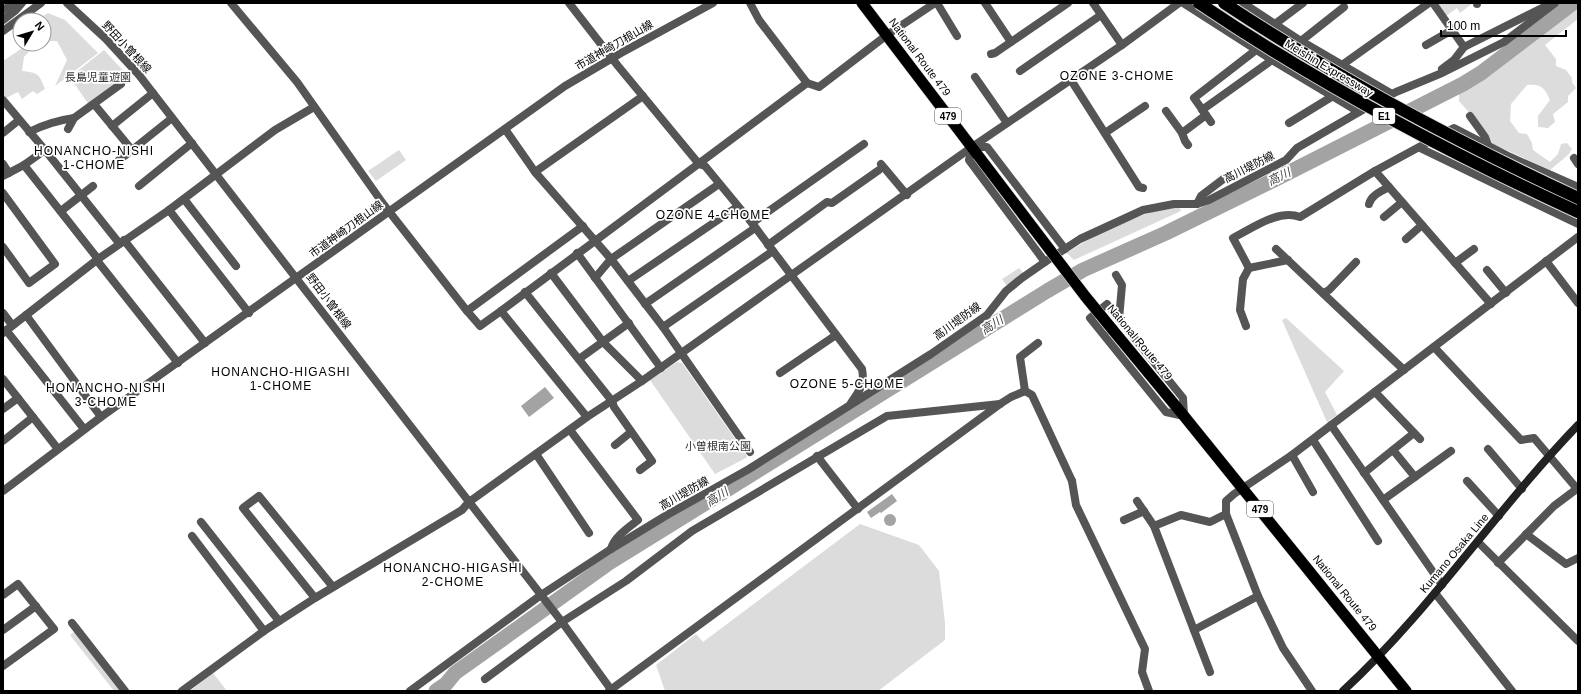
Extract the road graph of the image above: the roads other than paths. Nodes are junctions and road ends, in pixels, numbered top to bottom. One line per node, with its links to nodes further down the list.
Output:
1 (15, 3): 25 (street)
2 (22, 3): 27 (street)
3 (41, 3): 30 (street)
4 (67, 3): 49 (street, 野田小曽根線)
5 (231, 3): 56 (street)
6 (569, 3): 40 (street)
7 (713, 3): 40 (street, 市道神崎刀根山線)
8 (750, 3): 47 (street)
9 (862, 3): 31 (highway, National Route 479 / 479)
10 (936, 3): 31 (street); 32 (street)
11 (986, 3): 34 (street)
12 (1068, 3): 34 (street)
13 (1093, 3): 26 (street)
14 (1179, 3): 35 (street)
15 (1184, 3): 38 (street)
16 (1199, 3): 109 (highway, Meishin Expressway / E1, bridge)
17 (1224, 3): 100 (highway, Meishin Expressway / E1, bridge)
18 (1244, 3): 28 (street)
19 (1303, 3): 28 (street)
20 (1429, 3): 42 (street)
21 (1433, 3): 29 (street)
22 (1552, 3): 37 (street)
23 (1555, 3): 45 (street, 高川堤防線)
24 (1344, 7): 33 (street)
25 (3, 10)
26 (1101, 15): 35 (street); 43 (street)
27 (3, 20)
28 (1274, 24): 33 (street)
29 (1452, 30): 36 (street); 37 (street)
30 (3, 31)
31 (887, 35): 47 (street); 78 (highway, National Route 479 / 479)
32 (957, 36)
33 (1301, 41): 42 (street)
34 (1011, 42): 39 (street)
35 (1122, 45): 46 (street)
36 (1426, 45)
37 (1464, 47): 45 (street)
38 (1256, 50): 41 (street); 58 (street)
39 (991, 54)
40 (612, 58): 51 (street); 69 (street, 市道神崎刀根山線)
41 (1272, 60): 52 (street); 58 (street)
42 (1342, 65): 50 (street)
43 (1020, 71)
44 (975, 77): 65 (street)
45 (1432, 77): 50 (street, 高川堤防線)
46 (1071, 80): 65 (street); 72 (street)
47 (807, 83): 84 (street)
48 (121, 84): 54 (street)
49 (153, 93): 62 (street, 野田小曽根線); 67 (street)
50 (1392, 94): 59 (street, 高川堤防線)
51 (643, 96): 84 (street); 87 (street)
52 (1333, 96): 59 (street); 66 (street)
53 (3, 100): 63 (street)
54 (94, 104): 61 (street); 67 (street)
55 (1145, 106): 72 (street)
56 (314, 107): 89 (street); 108 (street)
57 (1166, 110): 73 (street)
58 (1204, 112): 64 (street); 73 (street)
59 (1359, 112): 103 (street, 高川堤防線)
60 (1470, 116): 77 (street)
61 (74, 118): 68 (street); 70 (street)
62 (172, 118): 74 (street, 野田小曽根線); 81 (street)
63 (19, 120): 70 (street); 71 (street)
64 (1211, 122)
65 (1007, 123): 78 (street)
66 (1289, 123)
67 (112, 126): 81 (street)
68 (68, 129)
69 (505, 129): 87 (street); 108 (street, 市道神崎刀根山線)
70 (30, 132): 80 (street)
71 (3, 133)
72 (1105, 133): 96 (street)
73 (1182, 133): 76 (street)
74 (192, 143): 89 (street, 野田小曽根線); 93 (street)
75 (864, 144): 112 (street)
76 (1188, 145)
77 (1488, 145): 79 (street); 95 (street)
78 (972, 147): 99 (street); 122 (street); 129 (street); 177 (highway, National Route 479 / 479, bridge)
79 (1420, 148): 86 (street); 111 (street)
80 (45, 150): 85 (street); 98 (street)
81 (132, 150): 82 (street)
82 (119, 160)
83 (3, 164): 88 (street)
84 (699, 164): 91 (street); 117 (street)
85 (24, 165): 88 (street); 107 (street)
86 (1375, 171): 94 (street); 133 (street)
87 (535, 172): 114 (street)
88 (6, 174)
89 (217, 174): 101 (street); 138 (street, 野田小曽根線)
90 (1226, 177): 103 (street)
91 (719, 184): 105 (street); 126 (street)
92 (93, 186): 98 (street)
93 (139, 186)
94 (1389, 187): 102 (street); 104 (street)
95 (1578, 187)
96 (1143, 188)
97 (3, 193): 119 (street)
98 (81, 195): 107 (street); 118 (street)
99 (907, 195): 120 (street); 137 (street)
100 (1578, 198)
101 (184, 199): 106 (street); 132 (street)
102 (1402, 202): 110 (street); 113 (street)
103 (1197, 204): 122 (street, 高川堤防線)
104 (1369, 204)
105 (737, 207): 112 (street); 140 (street)
106 (169, 210): 118 (street); 150 (street)
107 (61, 211): 125 (street)
108 (390, 211): 138 (street, 市道神崎刀根山線); 147 (street)
109 (1578, 212)
110 (1384, 217)
111 (1578, 224)
112 (753, 225): 120 (street); 145 (street)
113 (1422, 225): 116 (street); 131 (street)
114 (583, 226): 117 (street); 147 (street)
115 (1578, 237): 128 (street)
116 (1406, 239)
117 (595, 240): 124 (street); 126 (street)
118 (122, 242): 125 (street); 159 (street)
119 (3, 247)
120 (771, 248): 137 (street); 155 (street)
121 (1474, 248): 131 (street)
122 (1065, 249): 129 (street, 高川堤防線)
123 (1276, 249): 127 (street)
124 (577, 253): 135 (street); 139 (street)
125 (98, 258): 151 (street); 164 (street)
126 (611, 260): 139 (street); 140 (street)
127 (1288, 260): 133 (street); 143 (street)
128 (1546, 261): 142 (street); 144 (street)
129 (1044, 262): 175 (street, 高川堤防線)
130 (1356, 262): 143 (street)
131 (1455, 264): 146 (street)
132 (236, 266)
133 (1248, 268): 154 (street)
134 (1486, 270): 142 (street)
135 (551, 273): 141 (street); 158 (street)
136 (1116, 275): 152 (street)
137 (792, 276): 157 (street); 162 (street)
138 (297, 278): 150 (street, 市道神崎刀根山線); 209 (street, 野田小曽根線)
139 (595, 278): 153 (street)
140 (628, 281): 145 (street)
141 (526, 292): 148 (street); 163 (street)
142 (1506, 292): 146 (street)
143 (1323, 293): 166 (street)
144 (1578, 303)
145 (645, 304): 155 (street)
146 (1491, 304): 161 (street)
147 (467, 311): 148 (street)
148 (501, 311): 180 (street)
149 (3, 313): 156 (street)
150 (249, 313): 159 (street, 市道神崎刀根山線)
151 (26, 315): 156 (street); 179 (street)
152 (1119, 319): 177 (street); 177 (street)
153 (629, 323): 158 (street); 165 (street)
154 (1246, 326)
155 (663, 327): 162 (street)
156 (7, 329): 183 (street)
157 (836, 335): 167 (street); 175 (street)
158 (603, 342): 163 (street); 169 (street)
159 (205, 343): 164 (street, 市道神崎刀根山線)
160 (1038, 343): 170 (street)
161 (1434, 348): 166 (street); 197 (street)
162 (682, 353): 165 (street); 193 (street)
163 (579, 359): 173 (street)
164 (178, 363): 179 (street, 市道神崎刀根山線)
165 (661, 368): 169 (street)
166 (1404, 370): 171 (street)
167 (780, 373)
168 (3, 378): 172 (street)
169 (642, 381): 173 (street)
170 (1025, 391): 174 (street); 248 (street)
171 (1375, 392): 181 (street); 191 (street)
172 (18, 398): 176 (street); 178 (street)
173 (612, 401): 180 (street); 185 (street)
174 (1000, 404): 195 (street); 210 (street)
175 (849, 405): 222 (street, 高川堤防線)
176 (3, 409)
177 (1184, 416): 202 (highway, National Route 479 / 479)
178 (33, 417): 187 (street); 189 (street)
179 (101, 417): 183 (street, 市道神崎刀根山線)
180 (587, 418): 184 (street)
181 (1331, 425): 186 (street); 199 (street)
182 (1578, 426): 197 (main road, Kumano Osaka Line)
183 (84, 429): 189 (street, 市道神崎刀根山線)
184 (570, 430): 194 (street); 222 (street)
185 (631, 432): 188 (street); 198 (street)
186 (1313, 440): 196 (street); 220 (street)
187 (3, 441)
188 (615, 445)
189 (58, 448): 205 (street, 市道神崎刀根山線)
190 (1488, 449): 203 (street)
191 (1393, 450): 199 (street); 200 (street)
192 (1451, 451): 200 (street)
193 (750, 452)
194 (536, 454): 209 (street); 217 (street)
195 (817, 456): 210 (street); 234 (street)
196 (1292, 456): 202 (street); 206 (street)
197 (1550, 457): 203 (main road, Kumano Osaka Line); 204 (street)
198 (640, 470)
199 (1364, 473): 207 (street)
200 (1415, 477): 207 (street)
201 (1467, 481): 213 (street)
202 (1243, 488): 212 (street); 240 (highway, National Route 479 / 479)
203 (1522, 489): 213 (main road, Kumano Osaka Line)
204 (1578, 489): 218 (street)
205 (3, 491)
206 (1313, 492)
207 (1383, 500): 225 (street)
208 (1137, 501): 211 (street)
209 (469, 502): 226 (street); 229 (street, 野田小曽根線)
210 (858, 509): 244 (street)
211 (1144, 511): 214 (street); 216 (street)
212 (1226, 514): 216 (street); 230 (street)
213 (1499, 516): 221 (main road, Kumano Osaka Line)
214 (1124, 520)
215 (201, 522): 233 (street)
216 (1154, 526): 237 (street)
217 (589, 534)
218 (1526, 534): 223 (street); 224 (street)
219 (192, 536): 238 (street)
220 (1378, 541)
221 (1478, 542): 224 (street); 225 (main road, Kumano Osaka Line)
222 (611, 549): 229 (street, 高川堤防線)
223 (1578, 558)
224 (1498, 563): 239 (street)
225 (1442, 585): 227 (main road, Kumano Osaka Line)
226 (333, 587): 231 (street); 231 (street)
227 (1436, 593): 240 (main road, Kumano Osaka Line); 252 (street)
228 (3, 595): 232 (street)
229 (541, 595): 234 (street, 野田小曽根線); 247 (street, 高川堤防線)
230 (1258, 596): 237 (street); 249 (street)
231 (315, 598): 233 (street)
232 (36, 606): 236 (street); 241 (street)
233 (280, 621): 238 (street)
234 (562, 622): 243 (street); 244 (street, 野田小曽根線)
235 (72, 623): 245 (street)
236 (3, 630)
237 (1194, 630): 242 (street)
238 (264, 631): 246 (street)
239 (1578, 641)
240 (1379, 657): 250 (main road, Kumano Osaka Line); 251 (highway, National Route 479 / 479)
241 (3, 666)
242 (1210, 672)
243 (485, 679)
244 (610, 690)
245 (125, 691)
246 (182, 691)
247 (410, 691)
248 (1149, 691)
249 (1312, 691)
250 (1343, 691)
251 (1406, 691)
252 (1512, 691)

